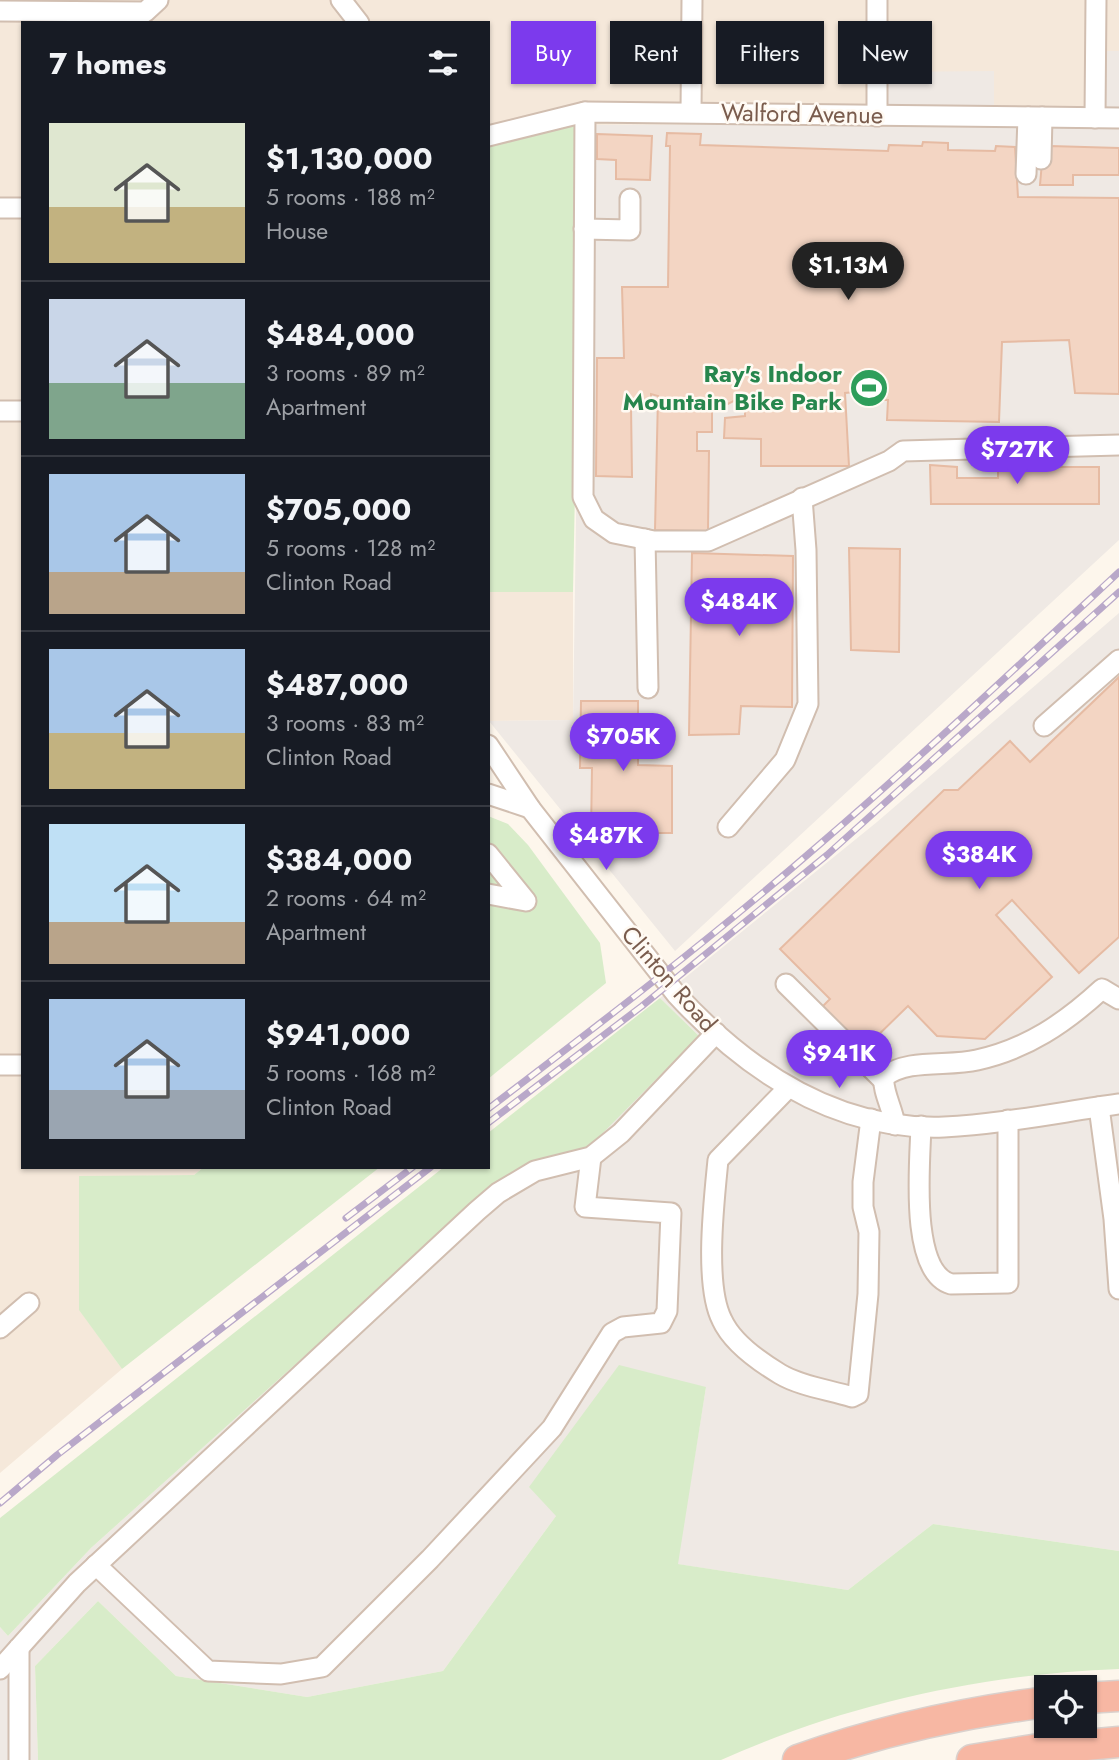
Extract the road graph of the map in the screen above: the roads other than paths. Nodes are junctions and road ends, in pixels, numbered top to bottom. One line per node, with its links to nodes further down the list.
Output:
1 (158, 0): 6 (street)
2 (341, 0): 7 (street)
3 (692, 0): 9 (street)
4 (877, 0): 10 (street)
5 (1096, 0): 12 (street)
6 (0, 11)
7 (357, 21)
8 (585, 112): 9 (street, Walford Avenue); 14 (street, Walford Avenue); 20 (street)
9 (691, 112): 10 (street, Walford Avenue)
10 (877, 116): 11 (street, Walford Avenue)
11 (1035, 117): 12 (street, Walford Avenue); 15 (street); 16 (street)
12 (1095, 118): 13 (street, Walford Avenue)
13 (1119, 118)
14 (490, 136)
15 (1041, 159)
16 (1026, 174)
17 (630, 199): 20 (street)
18 (0, 208): 19 (street)
19 (21, 208)
20 (584, 229): 25 (street)
21 (0, 411): 22 (street)
22 (21, 411)
23 (1119, 445): 24 (street)
24 (802, 498): 25 (street); 34 (street)
25 (645, 540): 27 (street)
26 (1119, 660): 28 (street)
27 (648, 688)
28 (1045, 726)
29 (490, 748): 31 (street, Clinton Road)
30 (490, 766): 31 (street, Clinton Road)
31 (514, 783): 33 (street, Clinton Road)
32 (490, 795): 33 (street)
33 (530, 808): 39 (street, Clinton Road)
34 (728, 827)
35 (490, 856): 36 (street)
36 (490, 894)
37 (786, 984): 42 (street)
38 (1119, 999): 42 (street)
39 (716, 1033): 43 (street, Clinton Road); 50 (street)
40 (0, 1065): 41 (street)
41 (21, 1065)
42 (883, 1080): 48 (street)
43 (788, 1088): 46 (street, Clinton Road); 46 (street)
44 (1119, 1104): 45 (street, Clinton Road)
45 (1099, 1107): 47 (street, Clinton Road); 51 (street)
46 (871, 1119): 48 (street, Clinton Road)
47 (1008, 1120): 49 (street, Clinton Road); 49 (street)
48 (895, 1125): 49 (street, Clinton Road)
49 (920, 1126)
50 (590, 1157): 54 (street); 54 (street)
51 (1119, 1289)
52 (29, 1303): 53 (street)
53 (0, 1328)
54 (96, 1565): 55 (street)
55 (19, 1648): 56 (street); 61 (street)
56 (0, 1669)
57 (1119, 1696): 58 (highway)
58 (1097, 1697)
59 (1034, 1704): 62 (highway)
60 (1119, 1742): 63 (highway)
61 (19, 1760)
62 (798, 1760)
63 (972, 1760)

